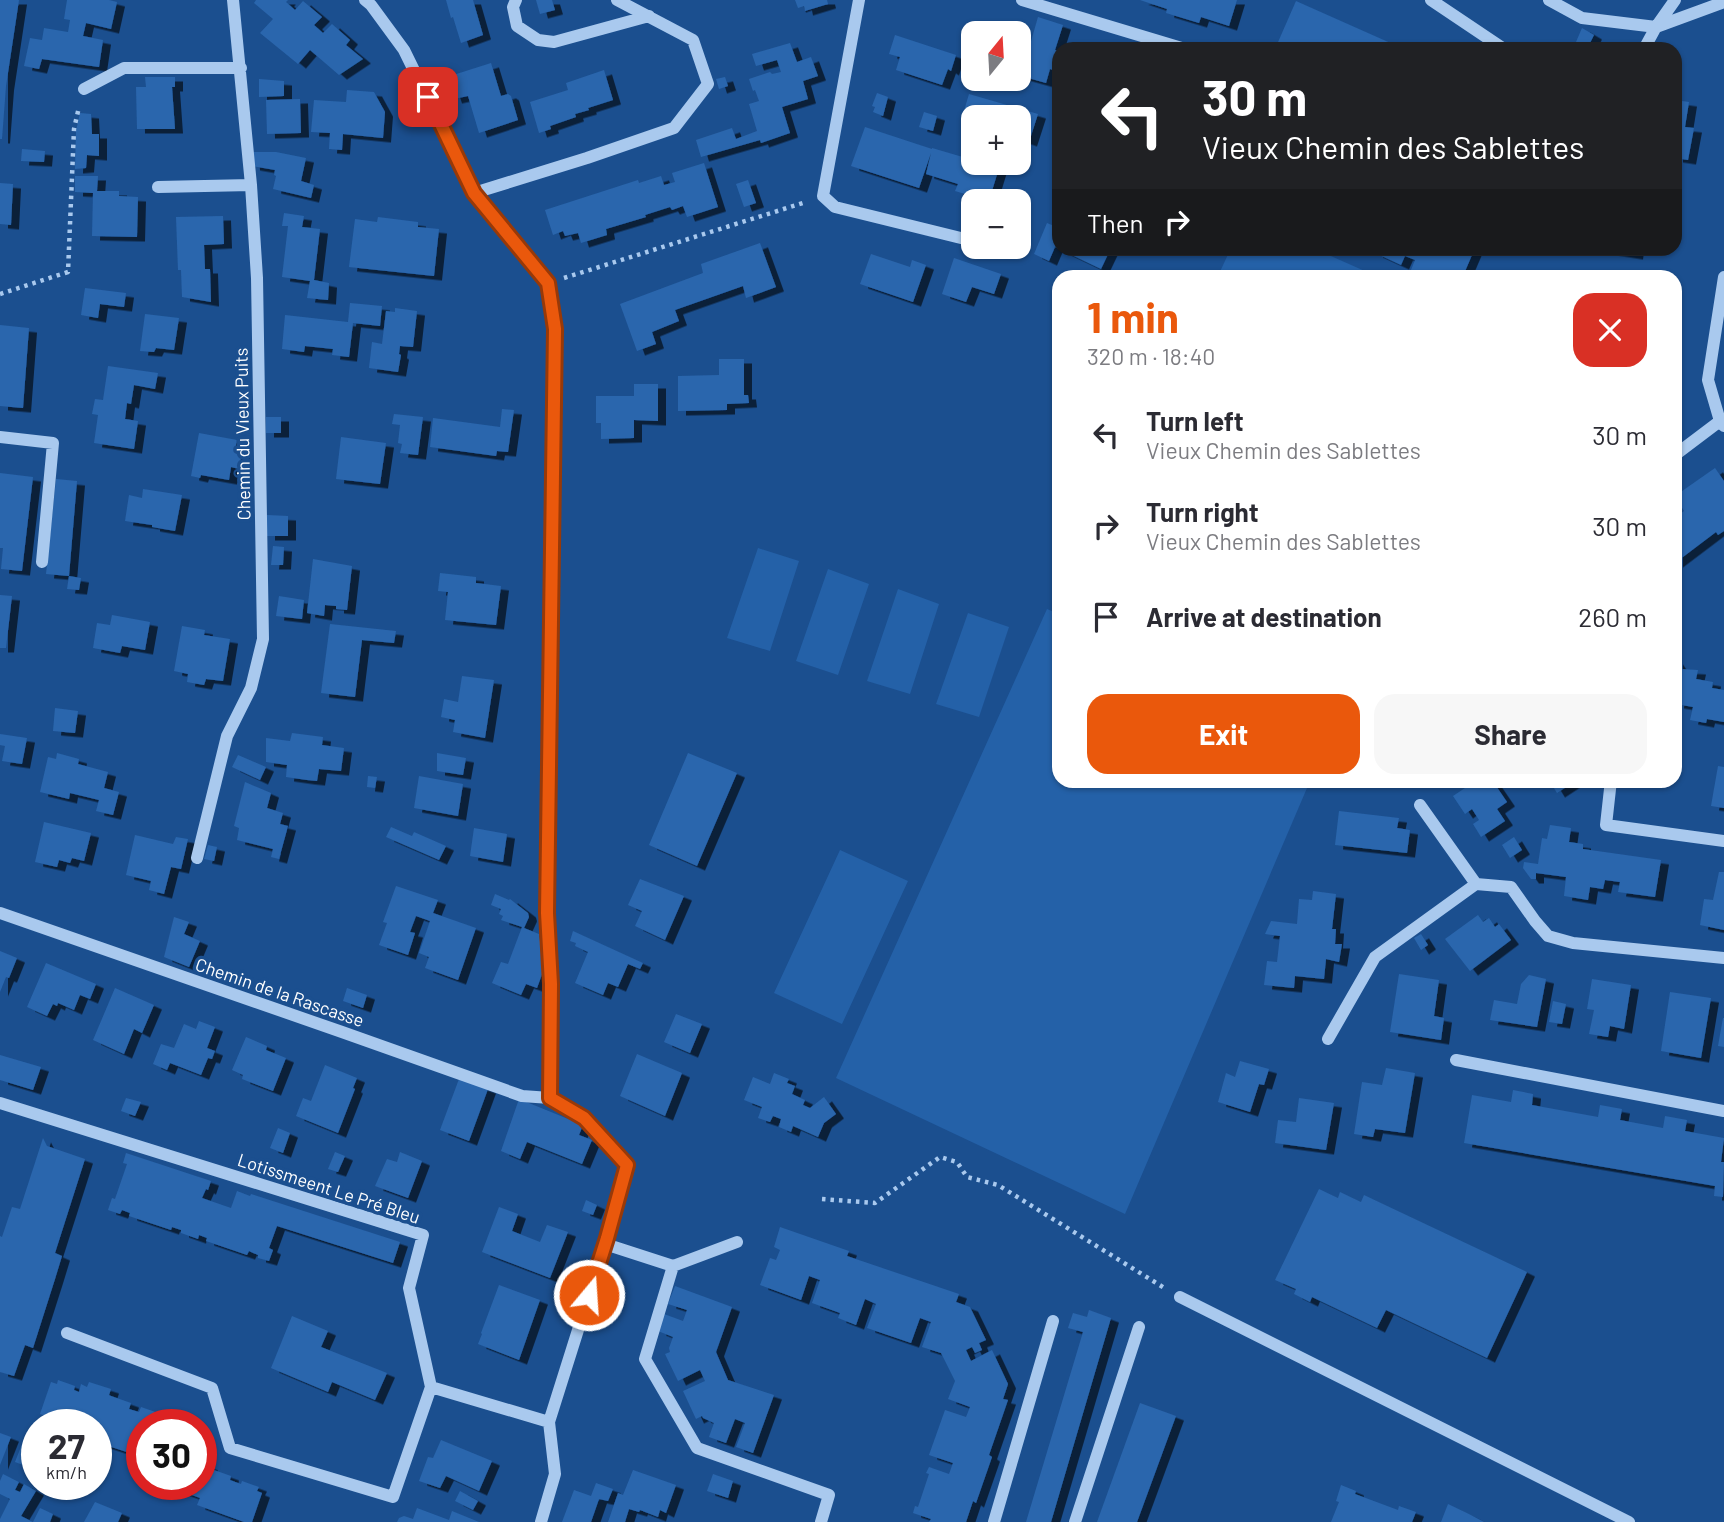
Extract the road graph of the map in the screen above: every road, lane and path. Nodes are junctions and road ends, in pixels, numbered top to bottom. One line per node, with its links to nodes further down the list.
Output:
1 (233, 0): 16 (street, Chemin du Vieux Puits)
2 (365, 0): 20 (street)
3 (516, 0): 11 (street)
4 (617, 0): 11 (street)
5 (859, 0): 21 (street)
6 (1022, 0): 13 (street)
7 (1431, 0): 14 (street)
8 (1549, 0): 12 (street)
9 (1675, 0): 12 (street)
10 (1724, 2): 12 (street)
11 (649, 16): 20 (street)
12 (1656, 27): 15 (street)
13 (1162, 42)
14 (1494, 42)
15 (1648, 42)
16 (240, 68): 17 (street); 18 (street, Chemin du Vieux Puits)
17 (84, 89): 25 (path)
18 (251, 185): 19 (street); 33 (street, Chemin du Vieux Puits)
19 (158, 187)
20 (474, 193): 24 (street)
21 (823, 196): 22 (street); 24 (path)
22 (961, 238)
23 (1724, 277): 26 (street)
24 (548, 283): 39 (street)
25 (0, 294)
26 (1722, 424): 28 (street)
27 (0, 438): 29 (street)
28 (1682, 451)
29 (42, 562)
30 (1610, 788): 32 (street)
31 (1420, 805): 34 (street)
32 (1724, 841)
33 (197, 858)
34 (1476, 884): 36 (street); 37 (street)
35 (0, 913): 39 (street, Chemin de la Rascasse)
36 (1724, 958)
37 (1328, 1039)
38 (1456, 1060): 41 (street)
39 (550, 1098): 44 (street)
40 (0, 1103): 50 (street, Lotissmeent Le Pré Bleu)
41 (1724, 1111)
42 (822, 1199): 46 (path)
43 (737, 1242): 45 (street)
44 (605, 1244): 45 (street); 51 (street)
45 (673, 1266): 53 (street)
46 (1180, 1297): 56 (street)
47 (1053, 1321): 54 (street)
48 (1139, 1328): 55 (street)
49 (67, 1333): 50 (street)
50 (430, 1387): 51 (street)
51 (549, 1422): 52 (street)
52 (541, 1522)
53 (821, 1522)
54 (994, 1522)
55 (1074, 1522)
56 (1629, 1522)

